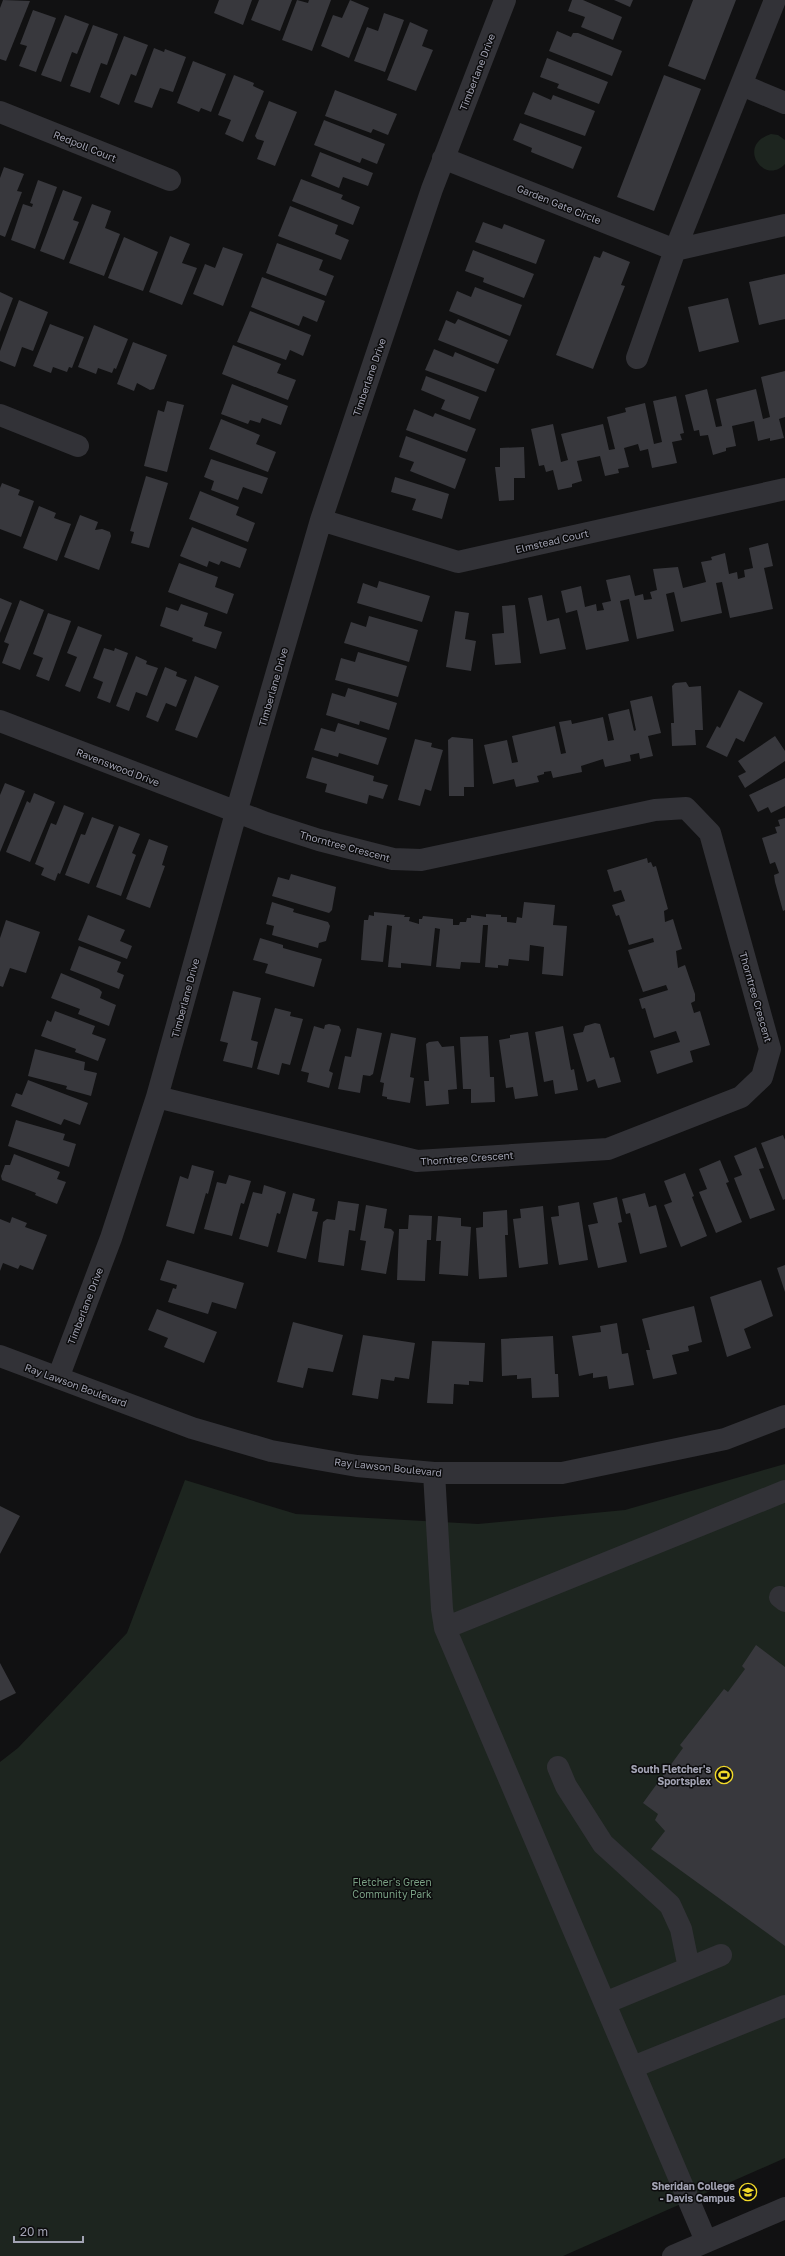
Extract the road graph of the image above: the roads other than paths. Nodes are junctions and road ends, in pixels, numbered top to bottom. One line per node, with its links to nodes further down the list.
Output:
1 (503, 0): 6 (street, Timberlane Drive)
2 (776, 0): 3 (street)
3 (742, 85): 4 (street); 9 (street)
4 (785, 103)
5 (0, 112): 7 (street, Redpoll Court)
6 (444, 158): 9 (street, Garden Gate Circle); 14 (street, Timberlane Drive)
7 (170, 180)
8 (785, 225): 9 (street)
9 (675, 250): 10 (street)
10 (637, 358)
11 (0, 415): 12 (street)
12 (78, 446)
13 (785, 490): 14 (street, Elmstead Court)
14 (321, 520): 16 (street, Timberlane Drive)
15 (0, 721): 16 (street, Ravenswood Drive)
16 (236, 813): 17 (street, Timberlane Drive); 17 (street, Thorntree Crescent)
17 (157, 1097): 19 (street, Timberlane Drive)
18 (0, 1356): 19 (street, Ray Lawson Boulevard)
19 (58, 1378): 21 (street, Ray Lawson Boulevard)
20 (785, 1416): 21 (street, Ray Lawson Boulevard)
21 (434, 1473): 23 (street)
22 (785, 1491): 23 (street)
23 (445, 1628): 27 (street)
24 (558, 1767): 26 (street)
25 (721, 1954): 26 (street)
26 (689, 1968): 27 (street)
27 (605, 2003): 29 (street)
28 (785, 2006): 29 (street)
29 (632, 2067): 31 (street)
30 (785, 2208): 31 (street)
31 (706, 2241): 32 (street)
32 (673, 2256)

